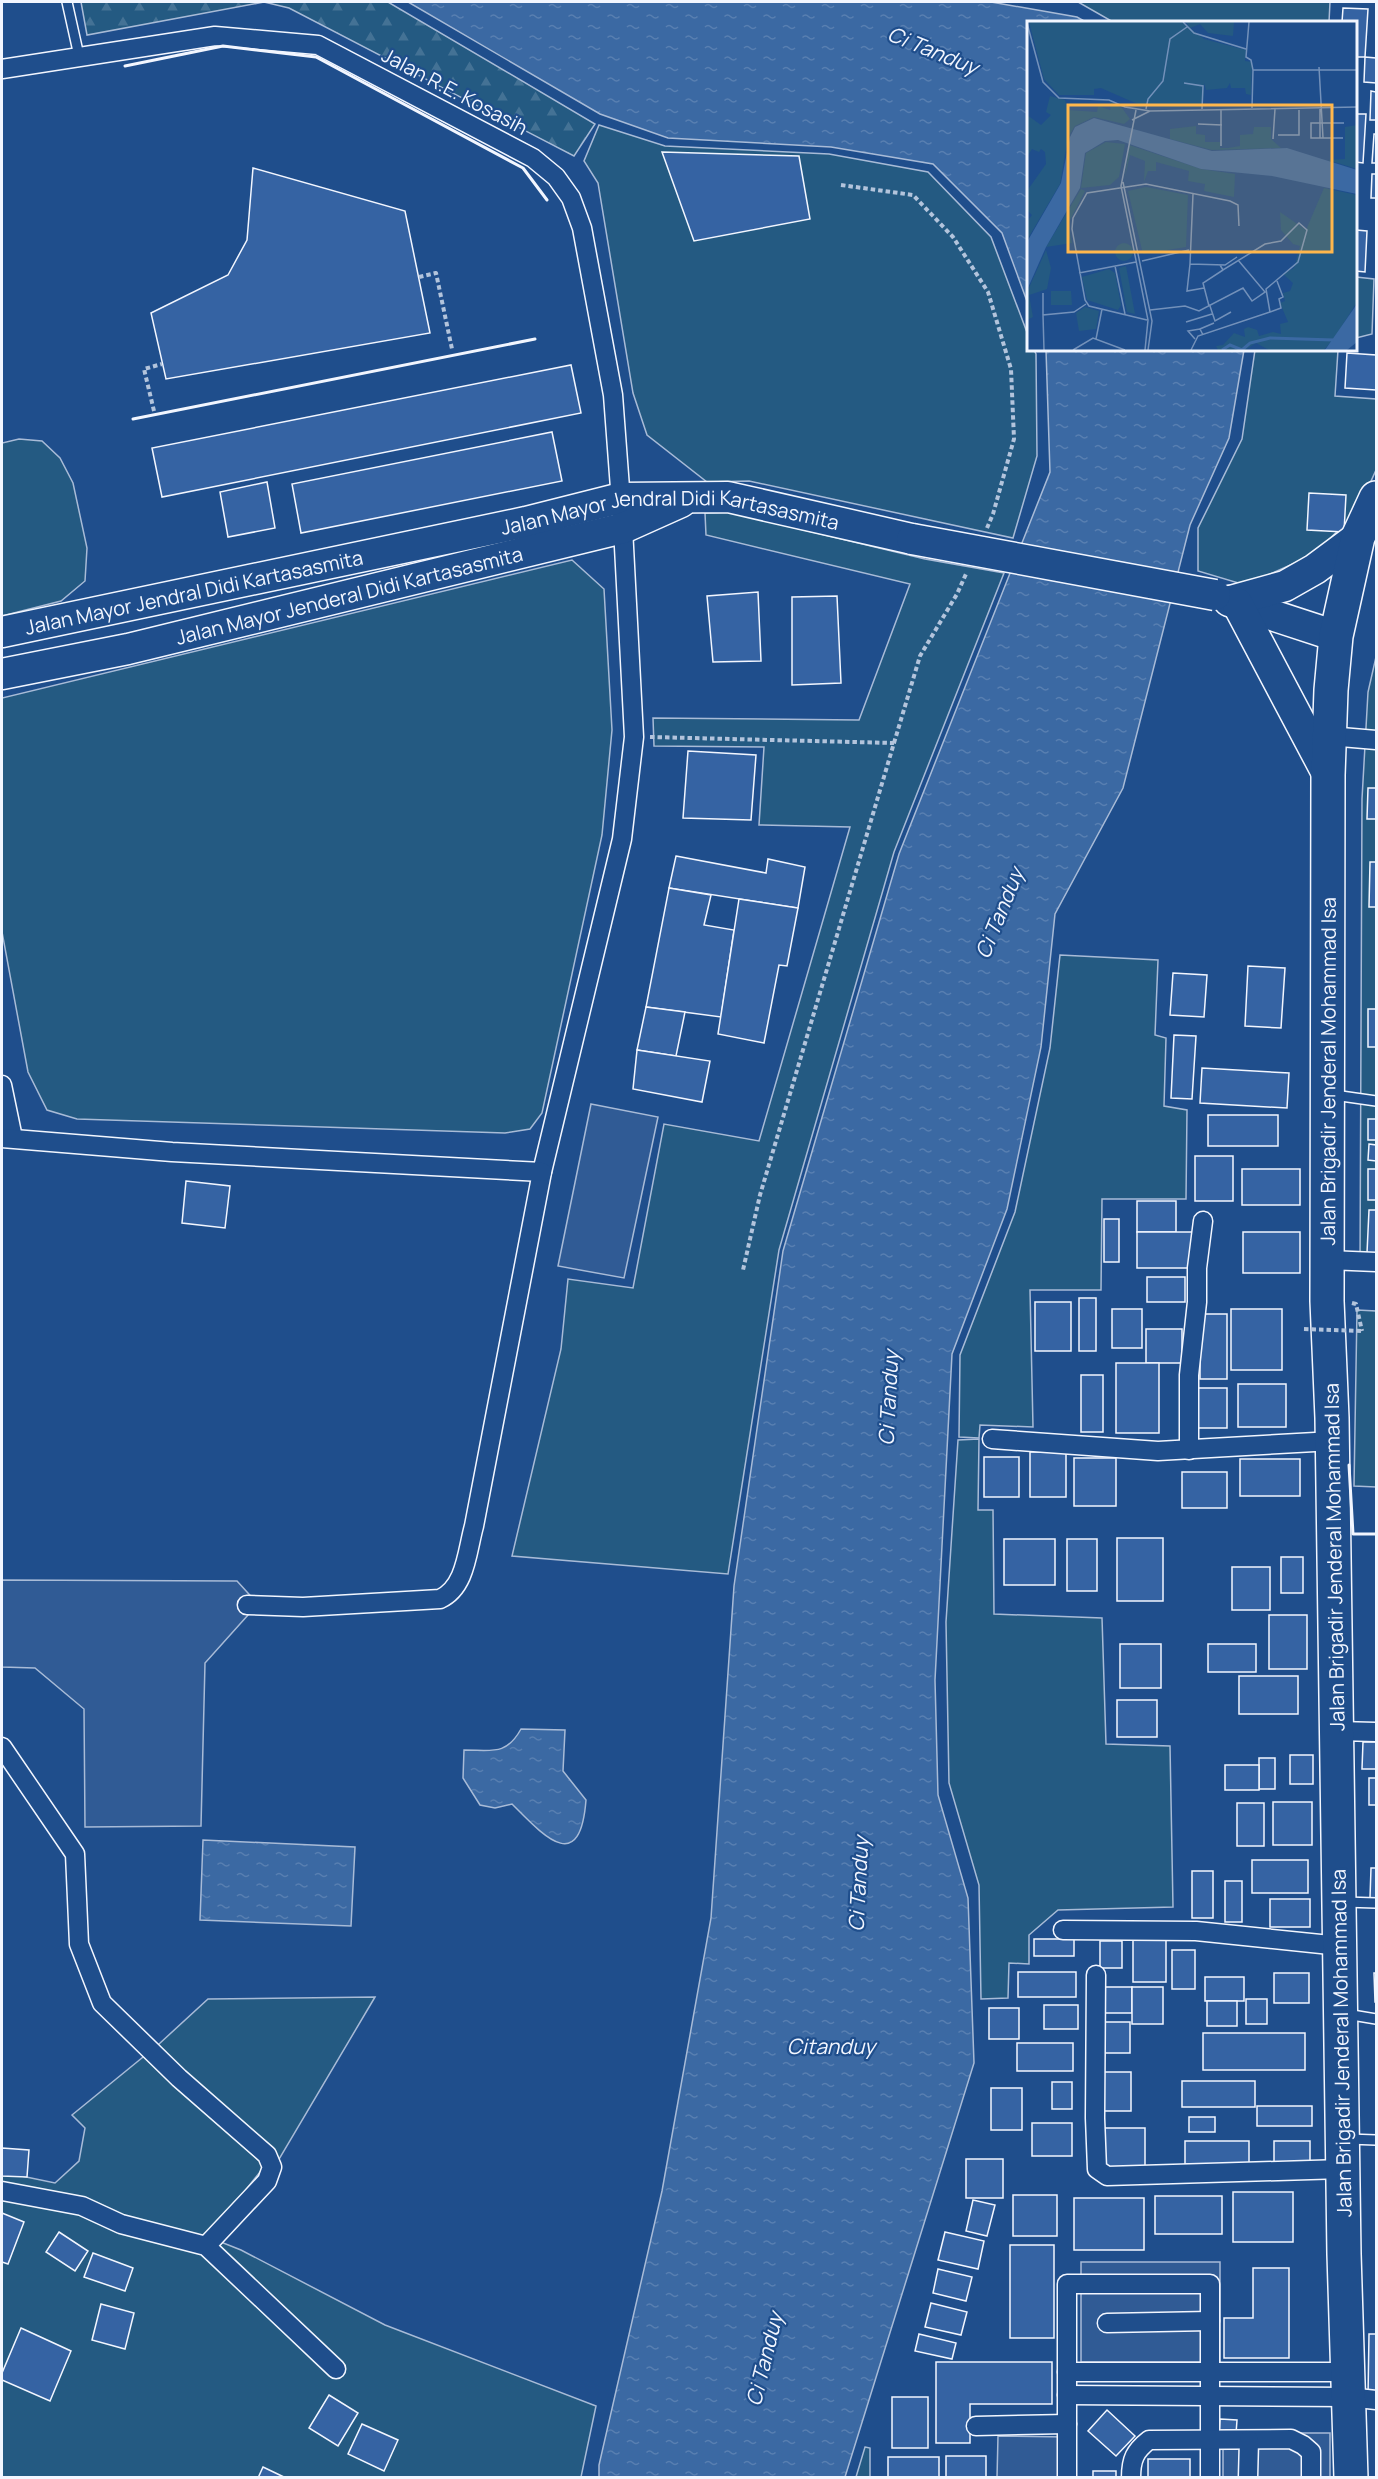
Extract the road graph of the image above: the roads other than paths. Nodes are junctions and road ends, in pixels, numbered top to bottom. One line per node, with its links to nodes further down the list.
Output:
1 (67, 2): 2 (lane)
2 (79, 56): 3 (street, Jalan R.E. Kosasih); 4 (street, Jalan R.E. Kosasih)
3 (2, 69)
4 (621, 498): 5 (main road, Jalan Mayor Jendral Didi Kartasasmita); 7 (street, Jalan R.E. Kosasih); 10 (main road, Jalan Mayor Jendral Didi Kartasasmita)
5 (690, 498): 7 (main road, Jalan Mayor Jenderal Didi Kartasasmita); 9 (main road, Jalan Mayor Jendral Didi Kartasasmita, bridge)
6 (1377, 498): 8 (highway, Jalan Brigadir Jenderal Mohammad Isa)
7 (623, 528): 12 (main road, Jalan Mayor Jenderal Didi Kartasasmita); 20 (street, Jalan R.E. Kosasih)
8 (1358, 537): 9 (main road); 11 (highway, Jalan Brigadir Jenderal Mohammad Isa)
9 (1228, 600): 11 (main road, Jalan Mayor Jendral Didi Kartasasmita); 15 (main road)
10 (2, 632)
11 (1336, 636): 13 (highway, Jalan Brigadir Jenderal Mohammad Isa)
12 (2, 674)
13 (1329, 736): 14 (street); 15 (highway, Jalan Brigadir Jenderal Mohammad Isa)
14 (1377, 740)
15 (1328, 775): 17 (highway, Jalan Brigadir Jenderal Mohammad Isa)
16 (2, 1085): 19 (street)
17 (1329, 1094): 18 (lane); 22 (highway, Jalan Brigadir Jenderal Mohammad Isa)
18 (1377, 1101)
19 (7, 1138): 20 (street)
20 (542, 1172): 27 (street, Jalan R.E. Kosasih)
21 (1203, 1221): 26 (street)
22 (1328, 1260): 23 (street); 25 (highway, Jalan Brigadir Jenderal Mohammad Isa)
23 (1377, 1262)
24 (992, 1439): 26 (street)
25 (1333, 1441): 26 (street); 28 (highway, Jalan Brigadir Jenderal Mohammad Isa)
26 (1188, 1449)
27 (247, 1605)
28 (1338, 1731): 29 (street); 31 (highway, Jalan Brigadir Jenderal Mohammad Isa)
29 (1377, 1732)
30 (2, 1747): 41 (street)
31 (1339, 1902): 32 (lane); 34 (highway, Jalan Brigadir Jenderal Mohammad Isa)
32 (1377, 1903)
33 (1063, 1930): 34 (street)
34 (1340, 1946): 36 (highway, Jalan Brigadir Jenderal Mohammad Isa)
35 (1096, 1975): 39 (street)
36 (1341, 2013): 37 (lane); 39 (highway, Jalan Brigadir Jenderal Mohammad Isa)
37 (1377, 2019)
38 (1377, 2140): 39 (lane)
39 (1343, 2154): 47 (highway, Jalan Brigadir Jenderal Mohammad Isa)
40 (2, 2191): 41 (street)
41 (206, 2246): 44 (street)
42 (1210, 2321): 43 (street); 45 (street); 46 (street)
43 (1107, 2323)
44 (336, 2369)
45 (1067, 2372): 46 (street); 48 (street)
46 (1210, 2372): 47 (street); 49 (street)
47 (1357, 2390): 49 (street); 59 (highway, Jalan Brigadir Jenderal Mohammad Isa)
48 (1067, 2395): 49 (street); 50 (street)
49 (1212, 2397): 52 (street)
50 (1067, 2424): 51 (street); 54 (street)
51 (976, 2426)
52 (1211, 2440): 53 (street); 55 (street); 56 (street)
53 (1249, 2440): 57 (street); 58 (street)
54 (1067, 2478)
55 (1131, 2478)
56 (1210, 2478)
57 (1248, 2478)
58 (1311, 2478)
59 (1351, 2478)

